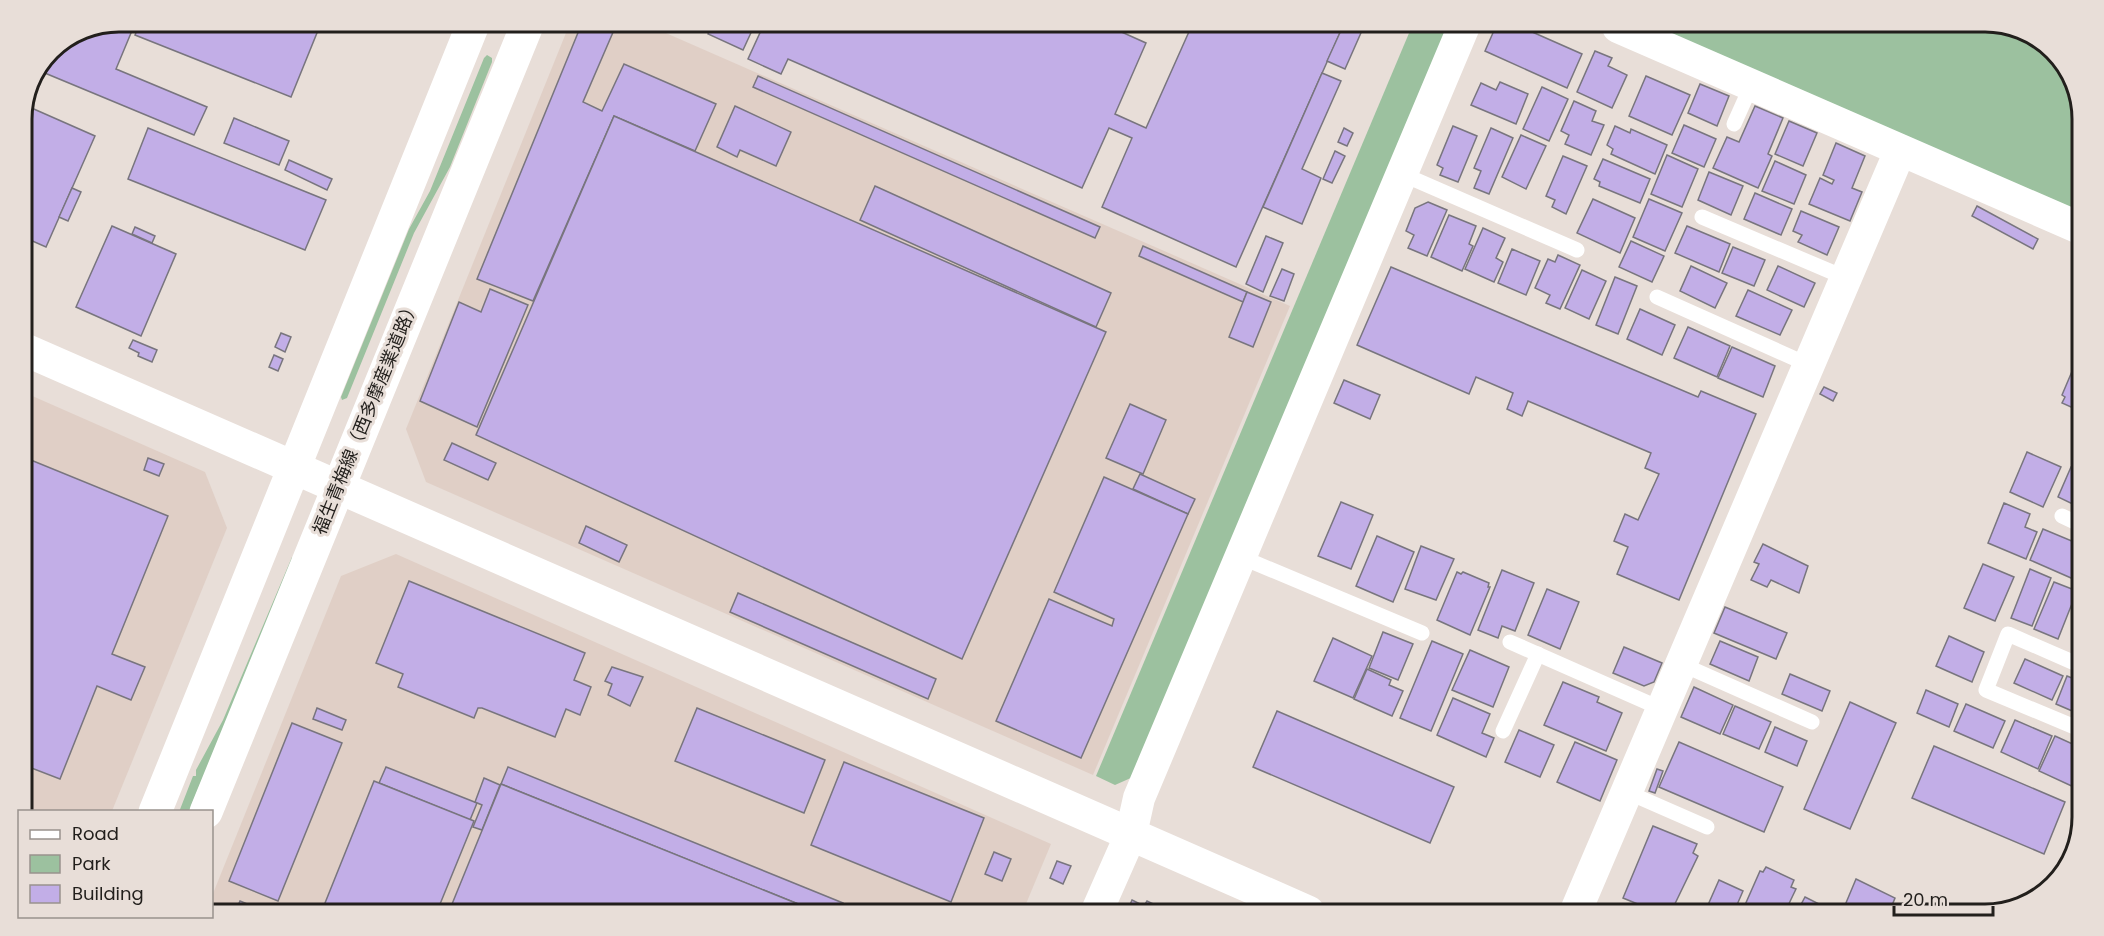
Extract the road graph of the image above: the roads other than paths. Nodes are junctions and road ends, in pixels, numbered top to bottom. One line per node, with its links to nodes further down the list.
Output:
1 (469, 32): 18 (main road)
2 (478, 32): 6 (main road)
3 (524, 32): 6 (main road, 福生青梅線（西多摩産業道路）)
4 (1461, 32): 10 (street)
5 (1629, 32): 7 (street)
6 (516, 53): 19 (main road, 福生青梅線（西多摩産業道路）)
7 (1752, 86): 8 (lane); 9 (street)
8 (1734, 124)
9 (1900, 150): 12 (street); 14 (street)
10 (1402, 174): 13 (lane); 22 (street)
11 (1702, 217): 14 (lane)
12 (2072, 226)
13 (1577, 250)
14 (1846, 278): 17 (street)
15 (1657, 297): 17 (lane)
16 (32, 353): 18 (main road)
17 (1809, 365): 27 (street)
18 (294, 468): 19 (main road); 33 (main road)
19 (337, 487): 34 (main road, 福生青梅線（西多摩産業道路）); 36 (main road)
20 (2062, 516): 21 (lane)
21 (2072, 521)
22 (1240, 557): 23 (lane); 36 (street)
23 (1422, 633)
24 (1510, 642): 25 (lane)
25 (1538, 654): 28 (lane); 31 (lane)
26 (2072, 662): 30 (lane)
27 (1681, 664): 28 (street); 29 (lane)
28 (1662, 709): 32 (street)
29 (1812, 723)
30 (2072, 726)
31 (1503, 731)
32 (1627, 792): 35 (lane); 39 (street)
33 (156, 810)
34 (207, 810)
35 (1707, 827)
36 (1131, 834): 37 (street); 38 (main road)
37 (1100, 904)
38 (1290, 904)
39 (1579, 904)

